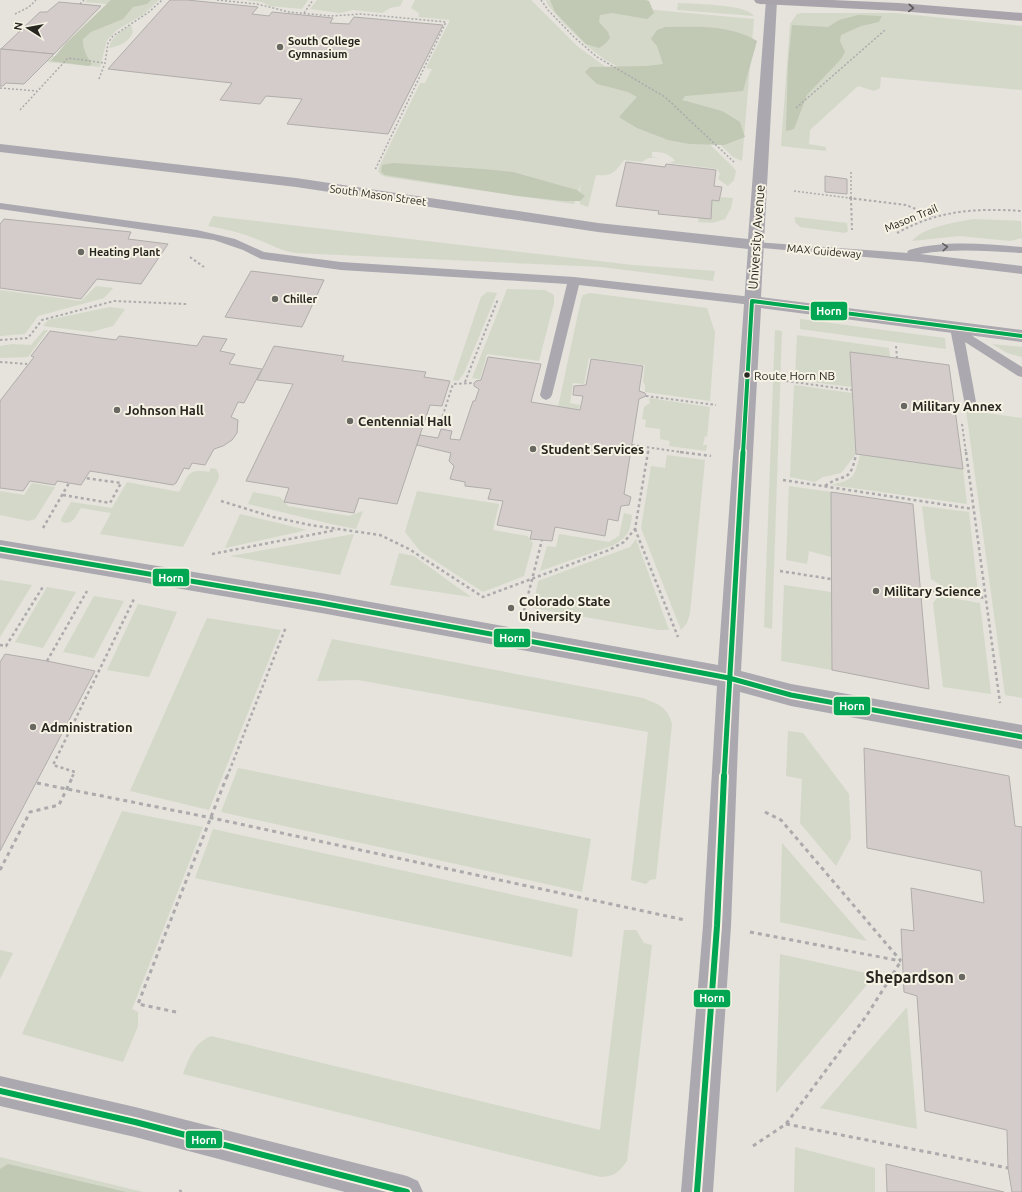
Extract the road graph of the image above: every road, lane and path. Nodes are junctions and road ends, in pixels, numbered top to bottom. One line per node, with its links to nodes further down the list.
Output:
1 (36, 0): 10 (path)
2 (84, 0): 8 (path)
3 (162, 0): 13 (path)
4 (217, 0): 9 (path)
5 (313, 0): 9 (path)
6 (541, 0): 20 (path)
7 (766, 0): 11 (highway, one-way to 11); 30 (street, University Avenue)
8 (80, 4)
9 (304, 13): 22 (path)
10 (15, 14)
11 (1022, 17)
12 (888, 27): 17 (path)
13 (105, 63): 14 (path); 16 (path)
14 (99, 79)
15 (0, 88): 16 (path)
16 (38, 91): 18 (path)
17 (796, 108)
18 (20, 110)
19 (0, 148): 30 (street, South Mason Street)
20 (739, 166)
21 (851, 172): 24 (path)
22 (374, 173)
23 (794, 191): 24 (path)
24 (852, 199): 27 (path); 28 (path)
25 (0, 206): 34 (lane)
26 (1022, 211): 27 (path, Mason Trail)
27 (933, 216): 29 (path, Mason Trail)
28 (852, 230)
29 (896, 234)
30 (756, 245): 32 (lane, MAX Guideway); 36 (street, University Avenue)
31 (1022, 250): 32 (lane, MAX Guideway, one-way to 31)
32 (892, 255): 33 (lane, MAX Guideway)
33 (1022, 270)
34 (507, 276): 35 (lane); 47 (path)
35 (574, 280): 36 (lane); 50 (lane)
36 (752, 301): 38 (street); 85 (street, University Avenue)
37 (186, 304): 40 (path)
38 (956, 328): 39 (street); 45 (lane); 52 (lane)
39 (1022, 336)
40 (0, 340)
41 (896, 346): 42 (path)
42 (897, 358)
43 (0, 362): 44 (path)
44 (27, 364)
45 (1022, 373)
46 (786, 381): 49 (path)
47 (465, 382): 48 (path); 54 (path)
48 (474, 383)
49 (852, 390)
50 (546, 395)
51 (646, 396): 53 (path)
52 (970, 402): 65 (path)
53 (716, 405)
54 (441, 422)
55 (632, 445): 56 (path)
56 (650, 448): 58 (path); 66 (path)
57 (856, 454): 62 (path)
58 (711, 456)
59 (86, 478): 63 (path)
60 (783, 480): 62 (path)
61 (69, 483): 63 (path)
62 (825, 486): 65 (path)
63 (63, 496): 67 (path)
64 (221, 501): 68 (path)
65 (973, 509): 79 (path)
66 (635, 529): 73 (path); 82 (path)
67 (42, 530)
68 (339, 530): 71 (path); 73 (path)
69 (542, 540): 73 (path)
70 (0, 549): 85 (street)
71 (211, 554)
72 (780, 571): 74 (path)
73 (532, 577): 80 (path)
74 (831, 579)
75 (46, 582): 83 (path)
76 (88, 589): 84 (path)
77 (921, 589): 79 (path)
78 (135, 597): 89 (path)
79 (986, 598): 86 (path)
80 (524, 613)
81 (286, 625): 91 (path)
82 (678, 637)
83 (0, 645)
84 (47, 661)
85 (729, 678): 87 (street); 93 (street, University Avenue)
86 (1000, 703)
87 (1022, 737)
88 (37, 783): 89 (path)
89 (67, 789): 91 (path); 92 (path)
90 (766, 812): 94 (path)
91 (212, 818): 93 (path); 95 (path)
92 (0, 870)
93 (717, 926): 94 (path); 101 (street, University Avenue)
94 (901, 961): 97 (path)
95 (176, 1012)
96 (0, 1091): 100 (street)
97 (786, 1124): 98 (path); 99 (path)
98 (753, 1146)
99 (1008, 1168)
100 (407, 1192)
101 (697, 1192)

